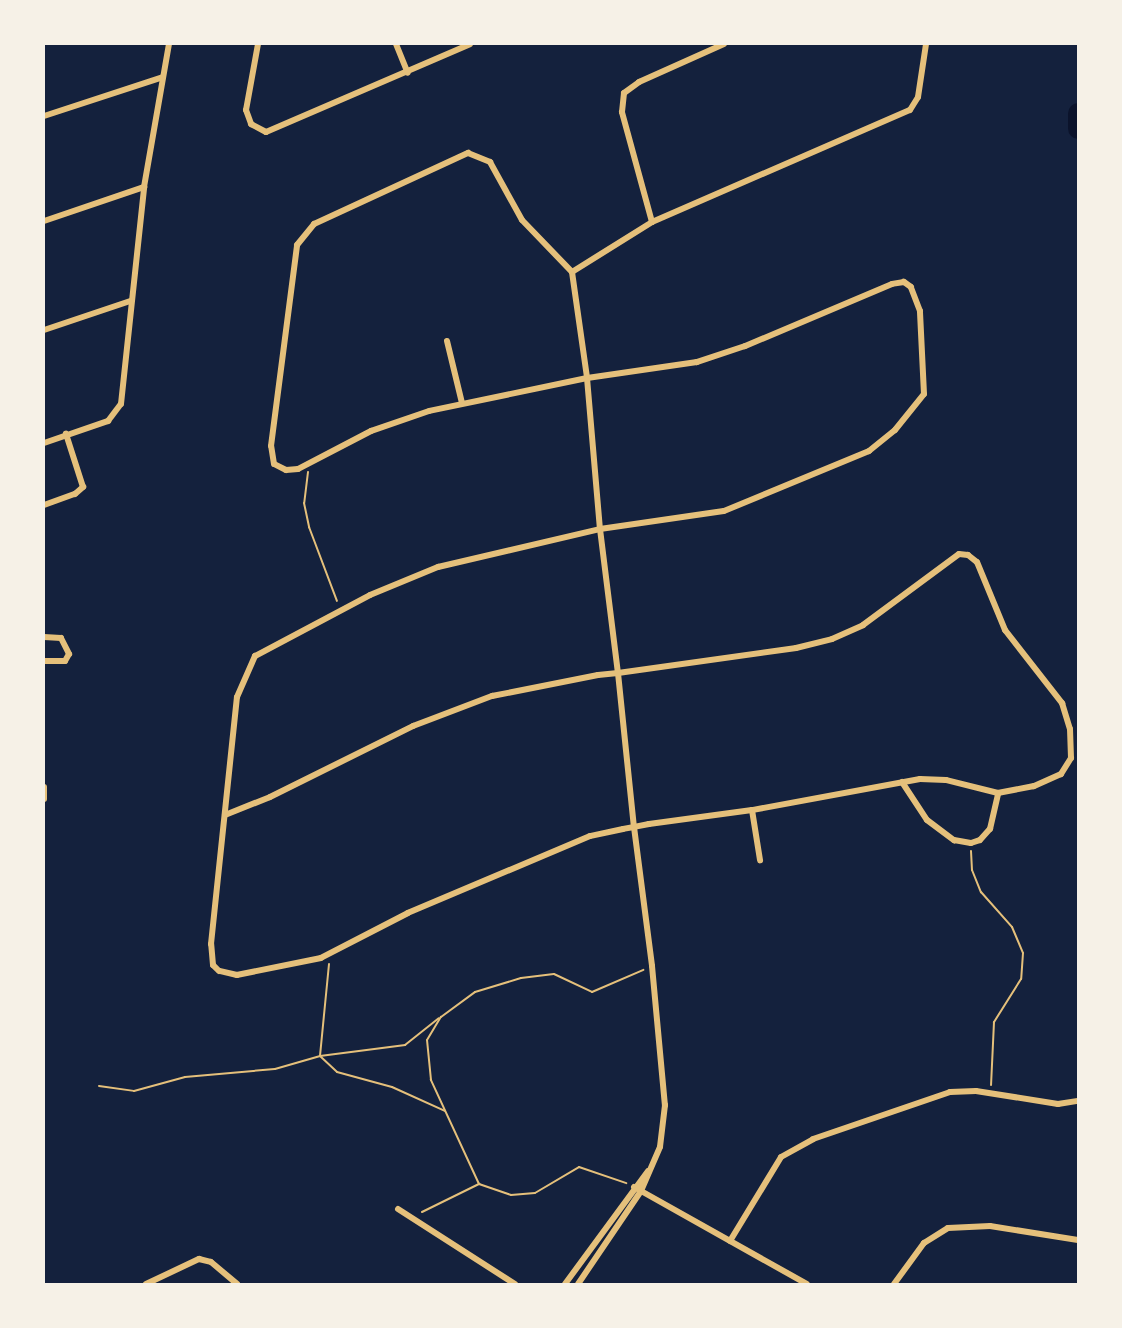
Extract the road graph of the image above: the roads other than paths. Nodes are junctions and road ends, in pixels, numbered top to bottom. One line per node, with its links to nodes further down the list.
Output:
1 (169, 44): 8 (street)
2 (258, 44): 7 (street)
3 (396, 44): 7 (street)
4 (470, 44): 7 (street)
5 (724, 44): 12 (street)
6 (926, 44): 12 (street)
7 (408, 73)
8 (163, 77): 9 (street); 10 (street)
9 (44, 116)
10 (144, 187): 11 (street); 14 (street)
11 (44, 221)
12 (652, 222): 13 (street)
13 (572, 272): 17 (street); 18 (street)
14 (130, 301): 15 (street); 19 (street)
15 (44, 330)
16 (447, 341): 18 (street)
17 (587, 378): 18 (street); 22 (street); 22 (street)
18 (462, 403)
19 (66, 434): 20 (street); 21 (street)
20 (44, 442)
21 (44, 505)
22 (600, 529): 25 (street); 31 (street)
23 (44, 637): 24 (street)
24 (44, 661)
25 (618, 673): 28 (street); 31 (street); 32 (street)
26 (902, 782): 28 (street); 28 (street); 30 (street)
27 (44, 787): 29 (street)
28 (998, 793)
29 (44, 799)
30 (752, 810): 32 (street); 33 (street)
31 (225, 815): 32 (street)
32 (634, 827): 35 (street)
33 (760, 860)
34 (1078, 1101): 40 (street)
35 (652, 1166): 36 (street); 37 (street)
36 (634, 1186): 37 (street); 44 (street)
37 (641, 1191): 40 (street); 45 (street)
38 (398, 1209): 43 (street)
39 (1078, 1240): 47 (street)
40 (730, 1241): 46 (street)
41 (146, 1284): 42 (street)
42 (237, 1284)
43 (514, 1284)
44 (565, 1284)
45 (578, 1284)
46 (807, 1284)
47 (894, 1284)

